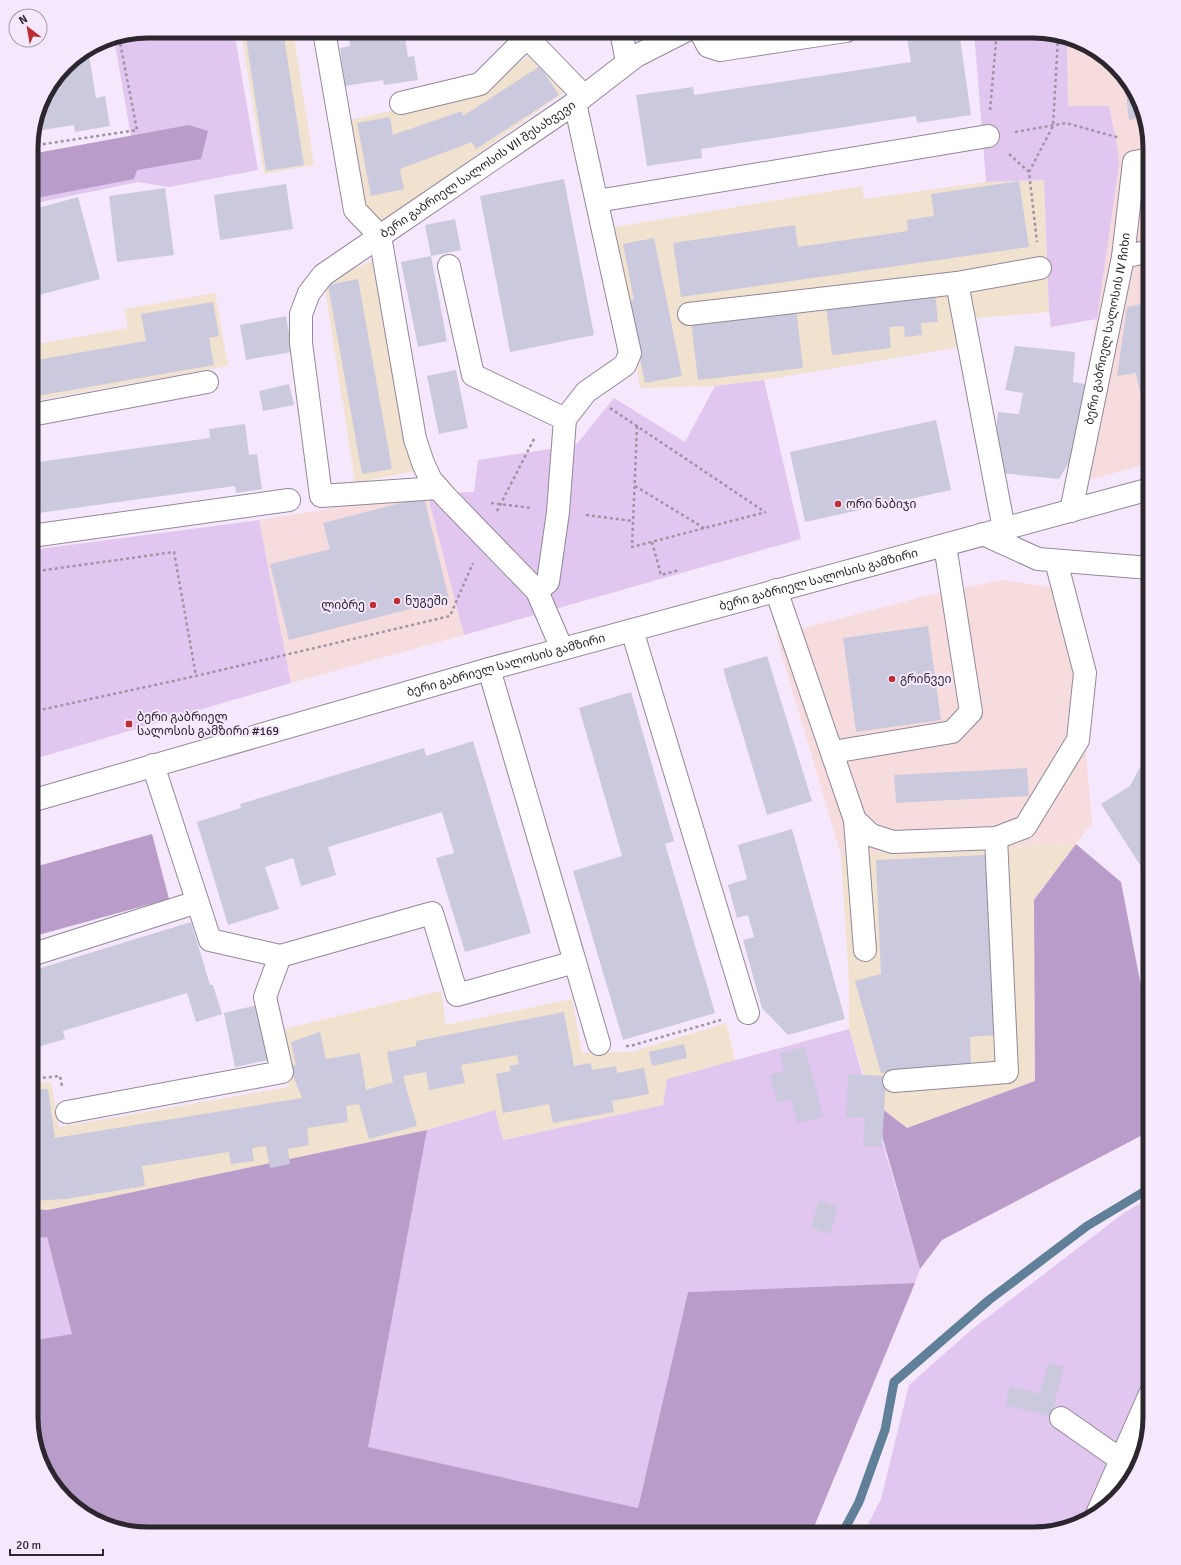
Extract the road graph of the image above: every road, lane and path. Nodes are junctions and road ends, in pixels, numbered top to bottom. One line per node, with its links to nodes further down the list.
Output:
1 (325, 38): 20 (main road)
2 (520, 38): 13 (main road)
3 (527, 38): 12 (main road)
4 (622, 38): 11 (main road)
5 (671, 38): 11 (main road, ბერი გაბრიელ სალოსის VII შესახვევი)
6 (704, 38): 7 (main road)
7 (800, 38)
8 (996, 38): 15 (path)
9 (1058, 41): 14 (path)
10 (120, 42): 16 (path)
11 (627, 62): 12 (main road, ბერი გაბრიელ სალოსის VII შესახვევი)
12 (580, 99): 19 (main road); 20 (main road, ბერი გაბრიელ სალოსის VII შესახვევი)
13 (401, 103)
14 (1053, 126): 15 (path); 17 (path); 18 (path)
15 (988, 136): 18 (path); 19 (main road)
16 (38, 145)
17 (1142, 160): 22 (main road, ბერი გაბრიელ სალოსის IV ჩიხი)
18 (1029, 172): 24 (path)
19 (598, 201): 28 (main road)
20 (380, 236): 33 (main road, ბერი გაბრიელ სალოსის VII შესახვევი); 33 (main road)
21 (1143, 253): 22 (main road)
22 (1123, 257): 36 (main road, ბერი გაბრიელ სალოსის IV ჩიხი)
23 (449, 266): 30 (main road)
24 (1040, 268): 25 (main road)
25 (956, 283): 26 (main road); 38 (main road)
26 (689, 314)
27 (207, 382): 29 (main road)
28 (586, 392): 30 (main road); 31 (path)
29 (38, 414)
30 (565, 419): 48 (main road)
31 (637, 426): 32 (path); 37 (path)
32 (634, 485): 37 (path); 41 (path)
33 (438, 488): 48 (main road, ბერი გაბრიელ სალოსის VII შესახვევი)
34 (1143, 491): 36 (main road, ბერი გაბრიელ სალოსის გამზირი)
35 (289, 500): 40 (main road)
36 (1071, 511): 38 (main road, ბერი გაბრიელ სალოსის გამზირი)
37 (704, 528): 41 (path)
38 (1004, 529): 39 (main road, ბერი გაბრიელ სალოსის გამზირი)
39 (983, 534): 42 (main road, ბერი გაბრიელ სალოსის გამზირი); 43 (main road)
40 (38, 535)
41 (652, 542): 45 (path)
42 (945, 545): 47 (main road, ბერი გაბრიელ სალოსის გამზირი); 55 (main road)
43 (1056, 561): 44 (main road); 59 (main road)
44 (1143, 567)
45 (679, 570)
46 (38, 571): 53 (path)
47 (776, 590): 50 (main road, ბერი გაბრიელ სალოსის გამზირი); 55 (main road)
48 (537, 591): 51 (main road, ბერი გაბრიელ სალოსის VII შესახვევი)
49 (450, 616): 53 (path)
50 (632, 630): 51 (main road, ბერი გაბრიელ სალოსის გამზირი); 65 (main road)
51 (562, 649): 52 (main road, ბერი გაბრიელ სალოსის გამზირი)
52 (489, 669): 56 (main road, ბერი გაბრიელ სალოსის გამზირი); 64 (main road)
53 (196, 676): 54 (path)
54 (38, 711)
55 (833, 752): 58 (main road)
56 (153, 765): 57 (main road, ბერი გაბრიელ სალოსის გამზირი); 60 (main road)
57 (38, 799)
58 (855, 820): 59 (main road); 61 (main road)
59 (996, 838): 67 (main road)
60 (197, 902): 62 (main road); 63 (main road)
61 (865, 950)
62 (38, 953)
63 (280, 956): 64 (main road); 68 (main road)
64 (575, 962): 66 (main road)
65 (748, 1013): 66 (path)
66 (599, 1044)
67 (894, 1081)
68 (67, 1112)
69 (1143, 1410): 71 (main road)
70 (1061, 1418): 71 (main road)
71 (1121, 1460): 72 (main road)
72 (1102, 1502)

